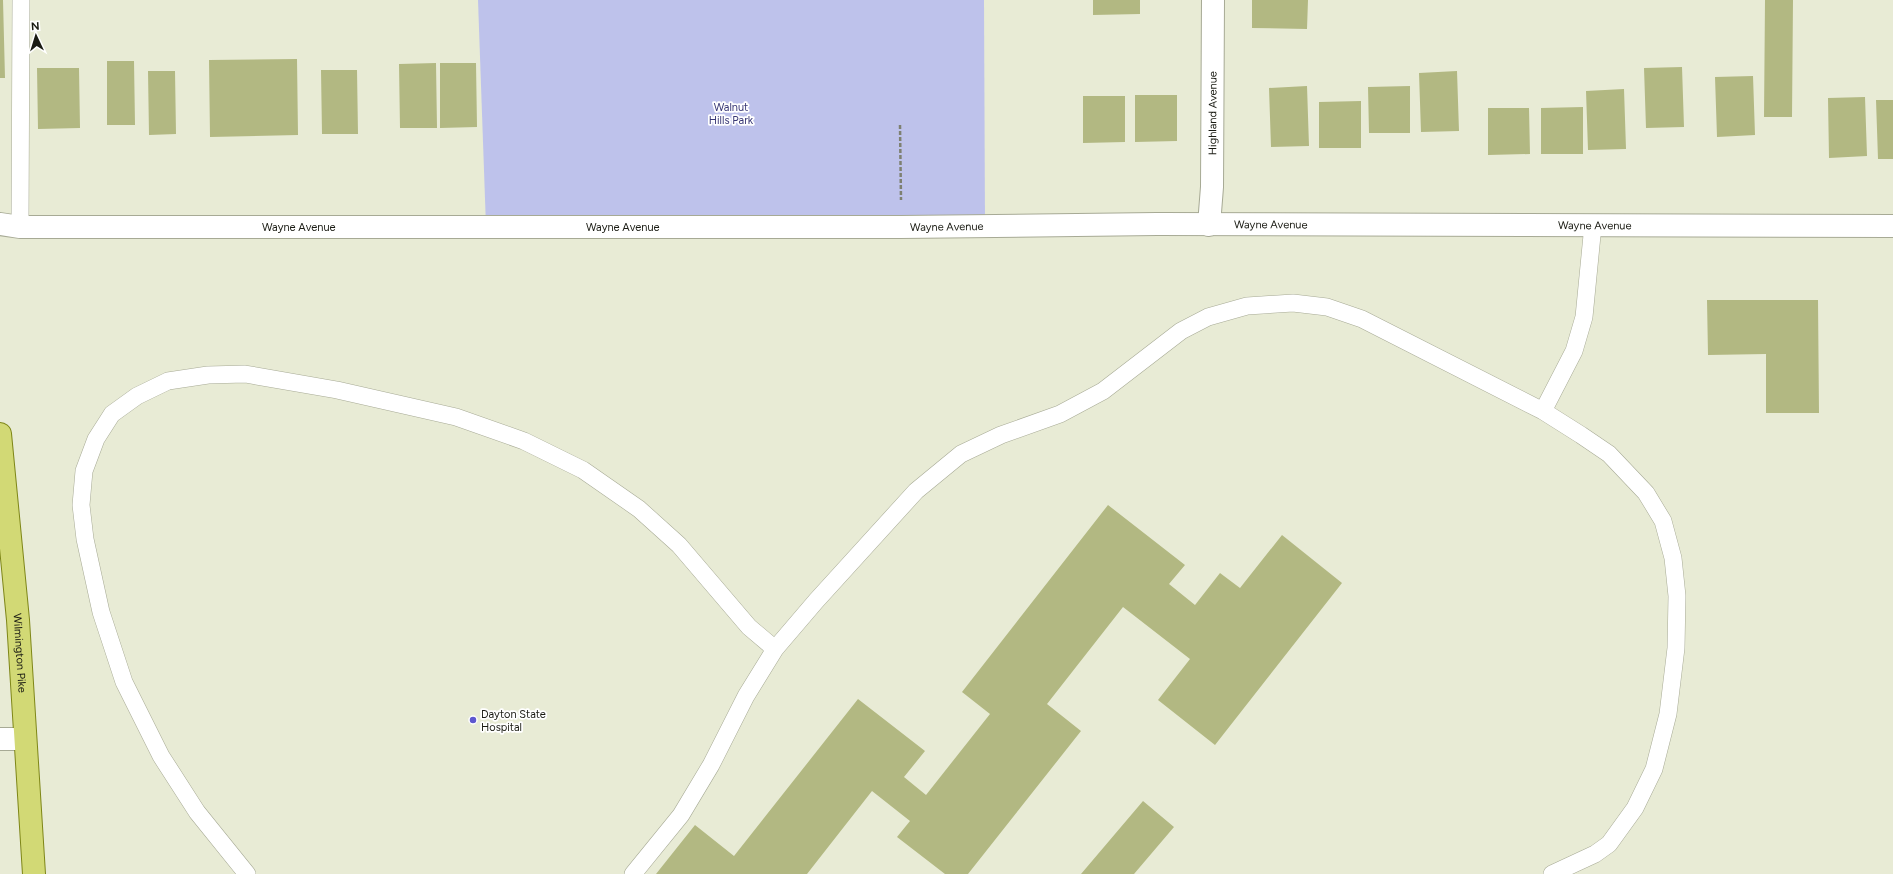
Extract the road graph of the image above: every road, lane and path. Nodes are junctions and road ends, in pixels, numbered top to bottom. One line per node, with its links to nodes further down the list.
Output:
1 (21, 0): 4 (lane)
2 (1213, 0): 5 (main road, Highland Avenue)
3 (900, 125): 8 (path)
4 (10, 225): 8 (main road, Wayne Avenue)
5 (1209, 225): 6 (main road, Wayne Avenue); 8 (main road, Wayne Avenue)
6 (1593, 225): 7 (main road, Wayne Avenue); 9 (lane)
7 (1893, 226)
8 (901, 227)
9 (1543, 411): 11 (lane); 17 (lane)
10 (0, 434): 13 (main road, Wilmington Pike)
11 (775, 649): 15 (lane); 16 (lane)
12 (0, 739): 13 (main road)
13 (25, 739): 14 (main road, Wilmington Pike)
14 (34, 874)
15 (247, 874)
16 (633, 874)
17 (1552, 874)

